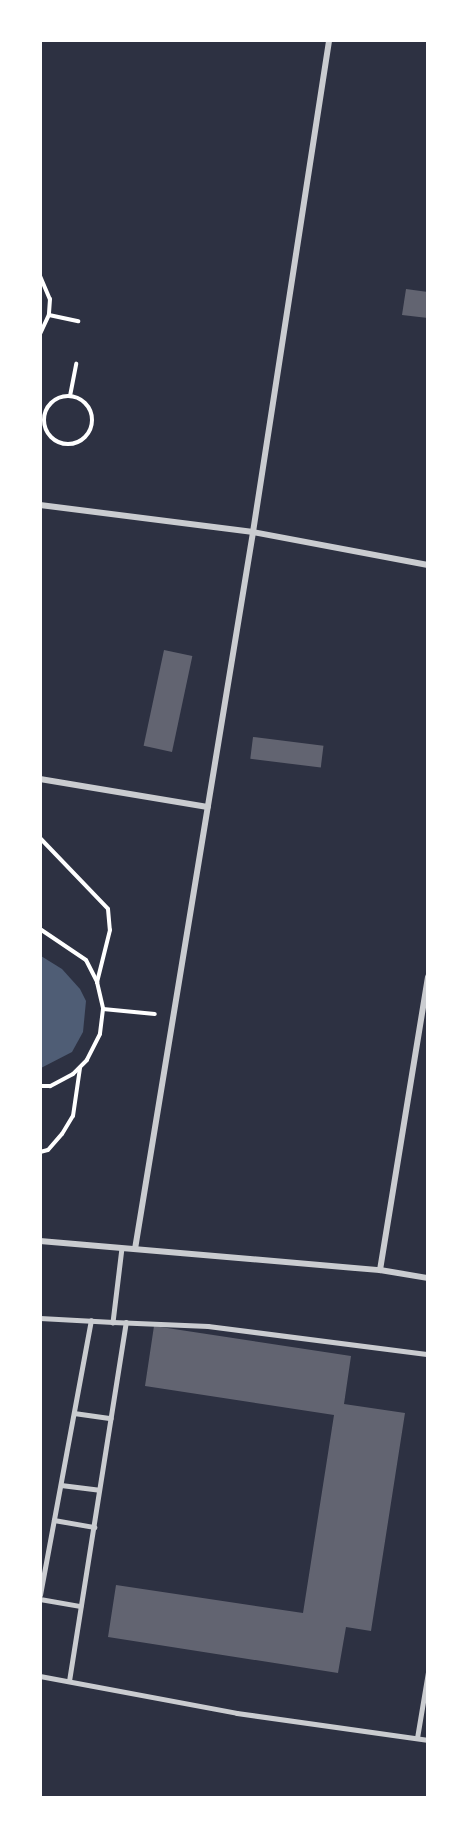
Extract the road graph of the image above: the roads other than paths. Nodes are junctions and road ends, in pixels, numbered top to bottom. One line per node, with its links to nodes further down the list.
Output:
1 (329, 40): 3 (street)
2 (40, 505): 3 (street)
3 (253, 532): 4 (street); 6 (street)
4 (428, 565)
5 (40, 779): 6 (street)
6 (208, 807): 10 (street)
7 (428, 977): 11 (street)
8 (40, 1241): 9 (street)
9 (122, 1248): 10 (street); 15 (lane)
10 (135, 1249): 11 (street)
11 (380, 1270): 12 (street)
12 (428, 1278)
13 (40, 1318): 14 (lane)
14 (91, 1320): 15 (lane); 18 (lane)
15 (113, 1322): 16 (lane)
16 (126, 1322): 17 (lane); 19 (lane)
17 (428, 1354)
18 (74, 1413): 19 (lane); 20 (lane)
19 (111, 1418): 21 (lane)
20 (61, 1485): 21 (lane); 22 (lane)
21 (99, 1490): 23 (lane)
22 (54, 1520): 23 (lane); 24 (lane)
23 (93, 1527): 25 (lane)
24 (40, 1597): 25 (lane)
25 (80, 1606): 28 (lane)
26 (428, 1672): 29 (lane)
27 (40, 1676): 28 (lane)
28 (69, 1681): 29 (lane)
29 (417, 1738): 30 (lane)
30 (428, 1740)

